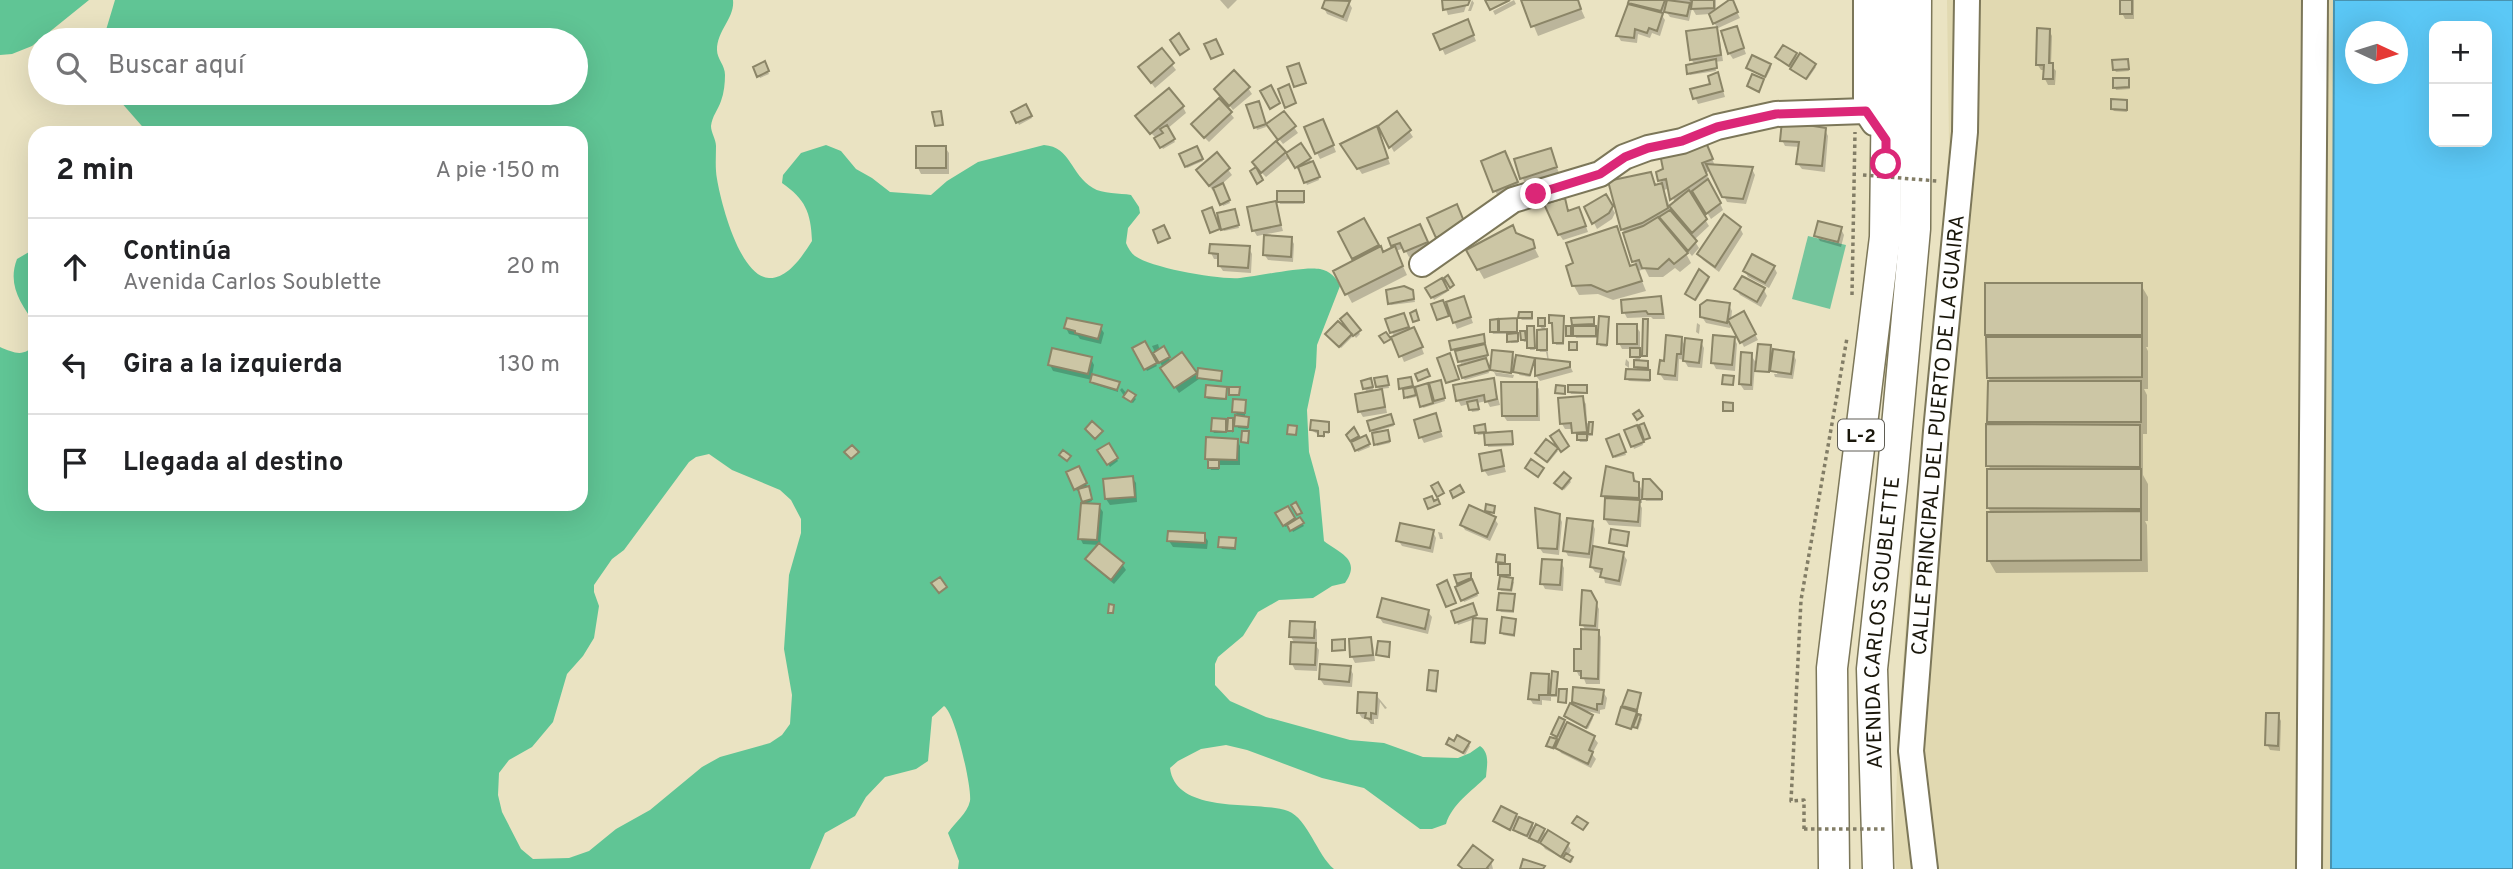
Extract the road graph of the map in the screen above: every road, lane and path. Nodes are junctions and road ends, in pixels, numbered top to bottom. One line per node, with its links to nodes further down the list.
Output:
1 (1866, 0): 6 (street)
2 (1888, 0): 7 (main road, AVENIDA CARLOS SOUBLETTE / L-2)
3 (1916, 0): 15 (main road, AVENIDA CARLOS SOUBLETTE / L-2)
4 (1966, 0): 16 (street, CALLE PRINCIPAL DEL PUERTO DE LA GUAIRA)
5 (2315, 0): 17 (street)
6 (1861, 120): 7 (street); 10 (street); 11 (path)
7 (1886, 140): 14 (main road, AVENIDA CARLOS SOUBLETTE / L-2)
8 (1863, 175): 9 (path, bridge)
9 (1937, 181)
10 (1422, 264)
11 (1852, 296)
12 (1847, 336): 13 (path, bridge)
13 (1886, 829)
14 (1834, 869)
15 (1878, 869)
16 (1925, 869)
17 (2309, 869)

